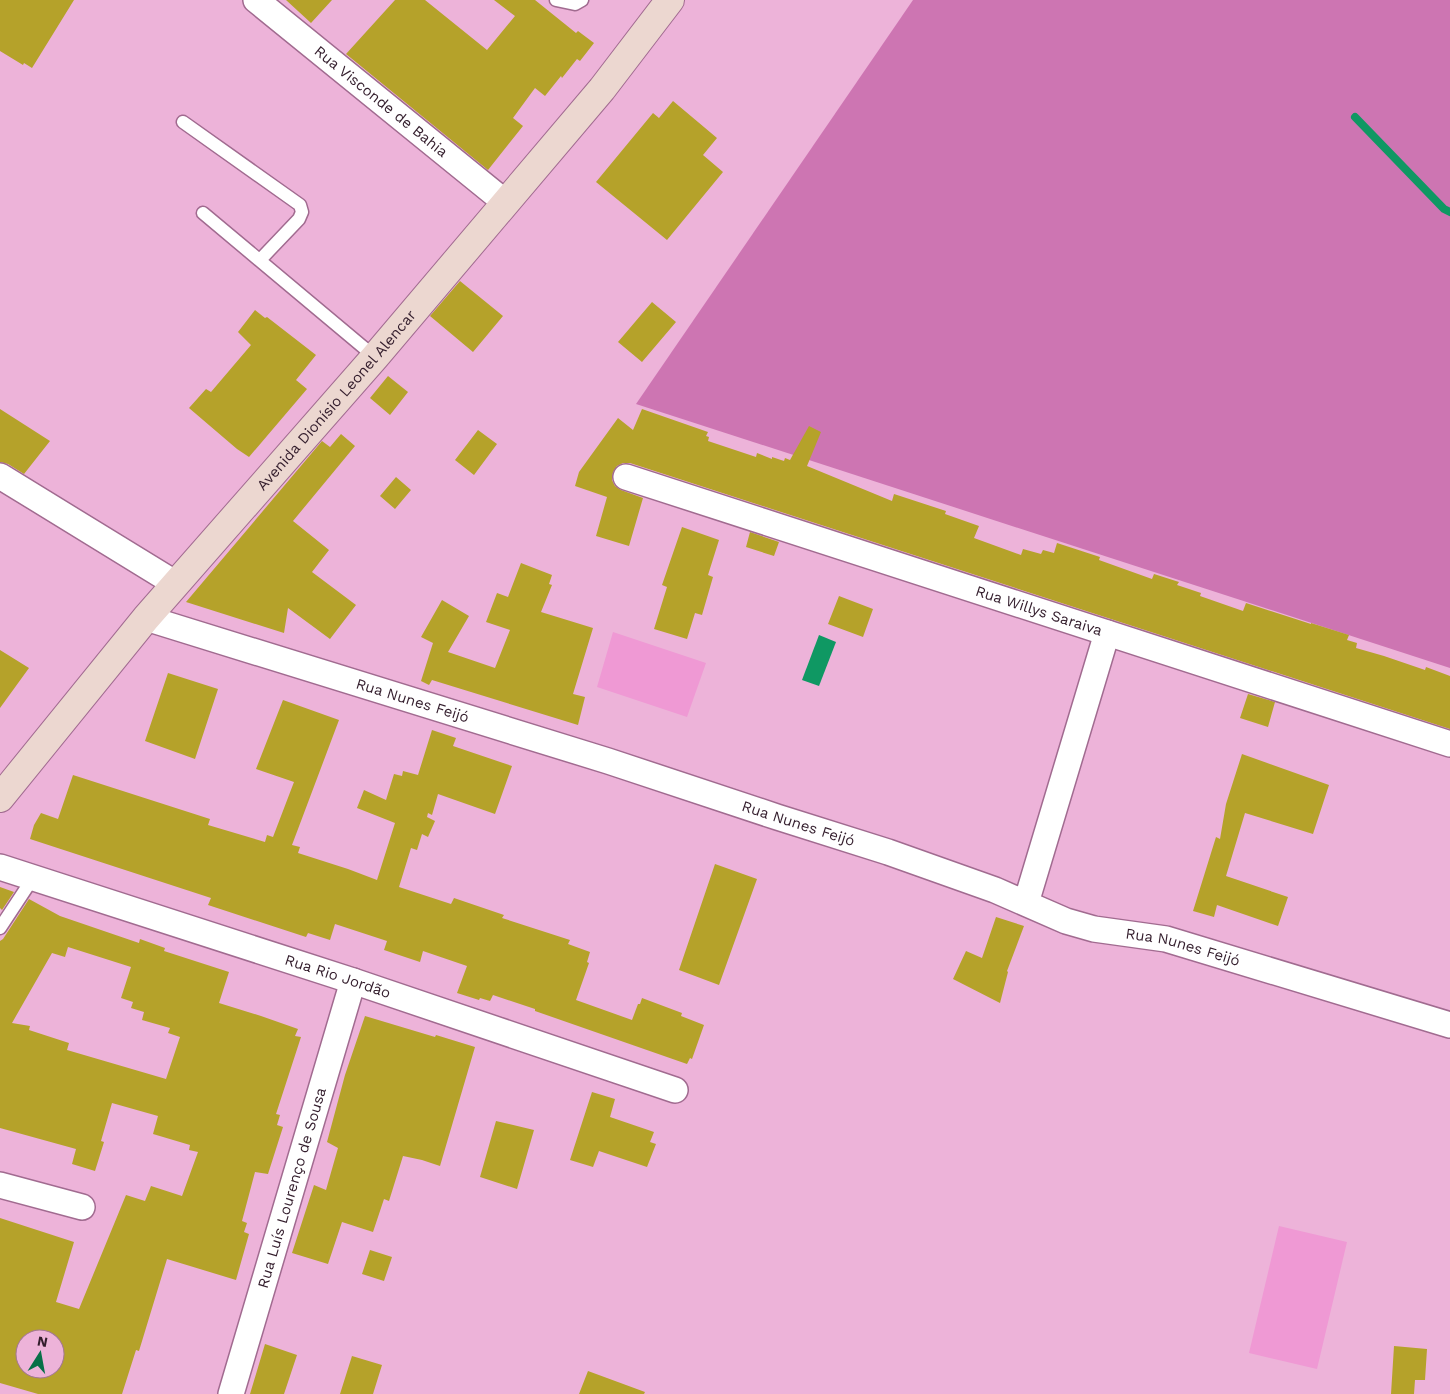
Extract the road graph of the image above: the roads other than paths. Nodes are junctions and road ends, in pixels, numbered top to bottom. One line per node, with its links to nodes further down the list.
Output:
1 (256, 0): 6 (street, Rua Visconde de Bahia)
2 (556, 0): 3 (lane)
3 (582, 0)
4 (670, 0): 6 (main road, Avenida Dionísio Leonel Alencar)
5 (183, 122): 8 (lane)
6 (506, 203): 9 (main road, Avenida Dionísio Leonel Alencar)
7 (204, 213): 8 (lane)
8 (260, 260): 9 (lane)
9 (376, 357): 12 (main road, Avenida Dionísio Leonel Alencar)
10 (0, 476): 12 (street)
11 (626, 477): 14 (street, Rua Willys Saraiva)
12 (176, 584): 13 (main road, Avenida Dionísio Leonel Alencar)
13 (146, 618): 16 (main road, Avenida Dionísio Leonel Alencar); 19 (street, Rua Nunes Feijó)
14 (1107, 634): 15 (street, Rua Willys Saraiva); 19 (street)
15 (1450, 744)
16 (0, 798)
17 (0, 867): 18 (street, Rua Rio Jordão)
18 (33, 878): 20 (lane); 21 (street, Rua Rio Jordão)
19 (1026, 903): 22 (street, Rua Nunes Feijó)
20 (0, 928)
21 (353, 981): 23 (street, Rua Rio Jordão); 26 (street, Rua Luís Lourenço de Sousa)
22 (1450, 1025)
23 (675, 1090)
24 (0, 1185): 25 (street)
25 (82, 1207)
26 (231, 1394)

